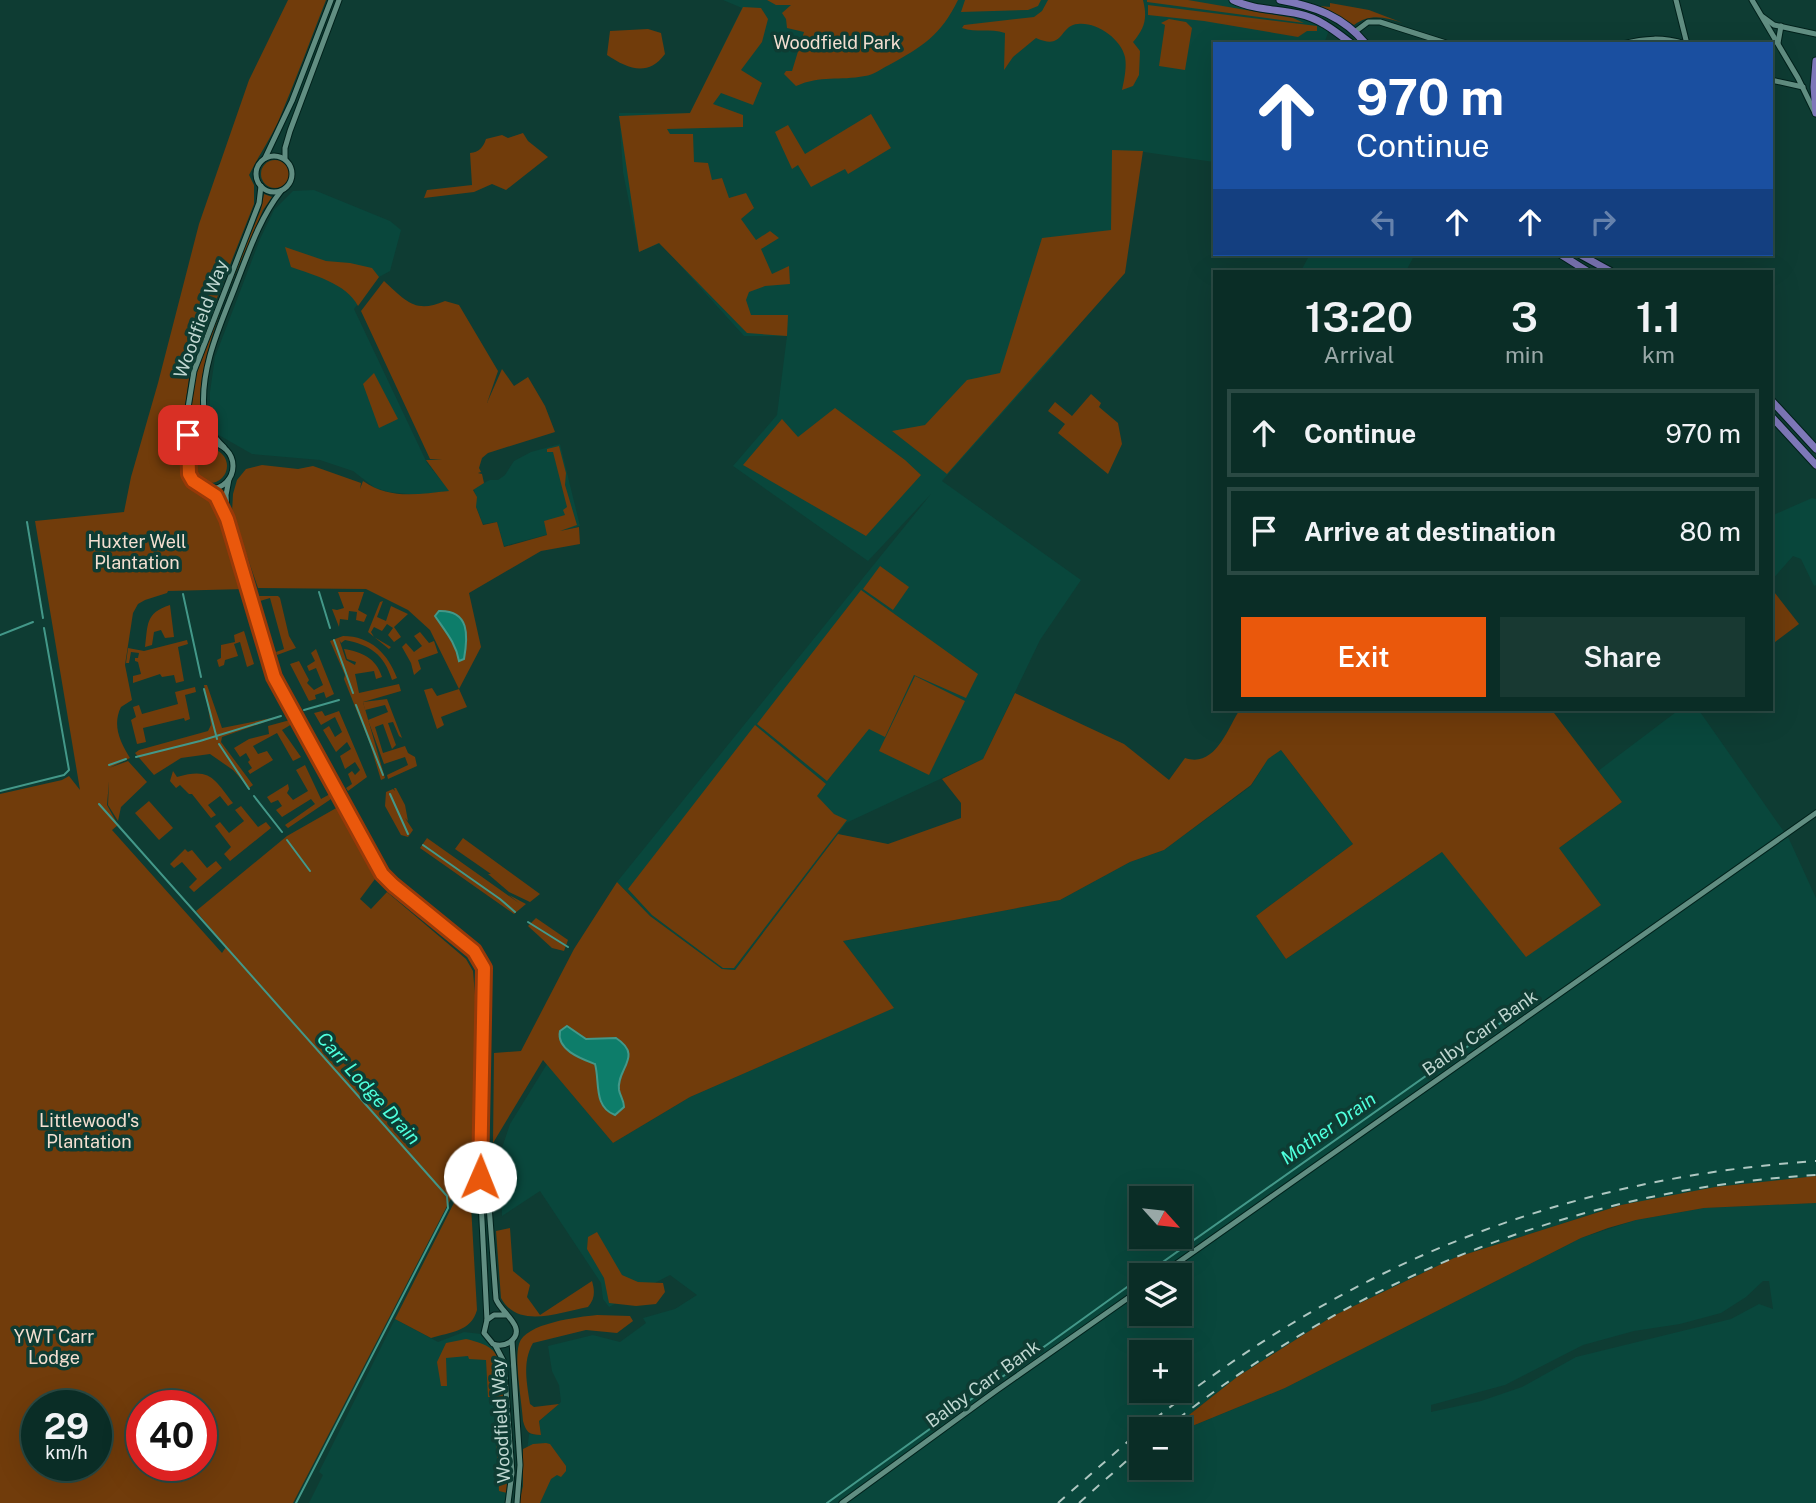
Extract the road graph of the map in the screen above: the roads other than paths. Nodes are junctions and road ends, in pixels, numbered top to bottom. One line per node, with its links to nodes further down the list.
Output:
1 (331, 0): 26 (street)
2 (339, 0): 27 (street)
3 (1233, 0): 11 (main road)
4 (1280, 0): 9 (main road)
5 (1676, 0): 17 (street)
6 (1752, 0): 7 (street)
7 (1761, 15): 8 (street); 18 (street)
8 (1781, 26): 10 (street); 18 (street)
9 (1356, 32): 12 (main road); 13 (main road); 14 (street)
10 (1816, 34)
11 (1349, 42)
12 (1351, 42)
13 (1364, 42)
14 (1443, 42)
15 (1632, 42): 16 (street)
16 (1681, 42)
17 (1685, 42)
18 (1779, 44): 20 (street)
19 (1816, 61): 24 (main road)
20 (1794, 70): 22 (street); 23 (street)
21 (1773, 79): 22 (street)
22 (1784, 81): 23 (street)
23 (1803, 87): 24 (main road); 25 (street)
24 (1815, 87): 25 (main road)
25 (1816, 114)
26 (265, 158): 27 (street); 28 (street)
27 (285, 159): 29 (street)
28 (261, 186): 29 (street); 38 (street, Woodfield Way)
29 (281, 191): 36 (street, Woodfield Way)
30 (1563, 256): 32 (main road)
31 (1582, 256): 33 (main road)
32 (1585, 270)
33 (1608, 270)
34 (1773, 402): 37 (main road)
35 (1773, 418): 39 (main road)
36 (224, 447): 38 (street); 40 (street)
37 (1816, 449)
38 (188, 464): 41 (street)
39 (1816, 465)
40 (229, 479): 41 (street); 42 (street)
41 (206, 488): 42 (street)
42 (227, 519): 44 (street)
43 (1816, 813): 45 (street, Balby Carr Bank)
44 (483, 1069): 47 (street); 48 (street)
45 (1177, 1263)
46 (1129, 1297): 53 (street, Balby Carr Bank)
47 (506, 1315): 48 (street); 49 (street)
48 (487, 1320): 50 (street)
49 (513, 1339): 50 (street); 52 (street, Woodfield Way)
50 (495, 1345): 51 (street, Woodfield Way)
51 (508, 1503)
52 (517, 1503)
53 (842, 1503)

